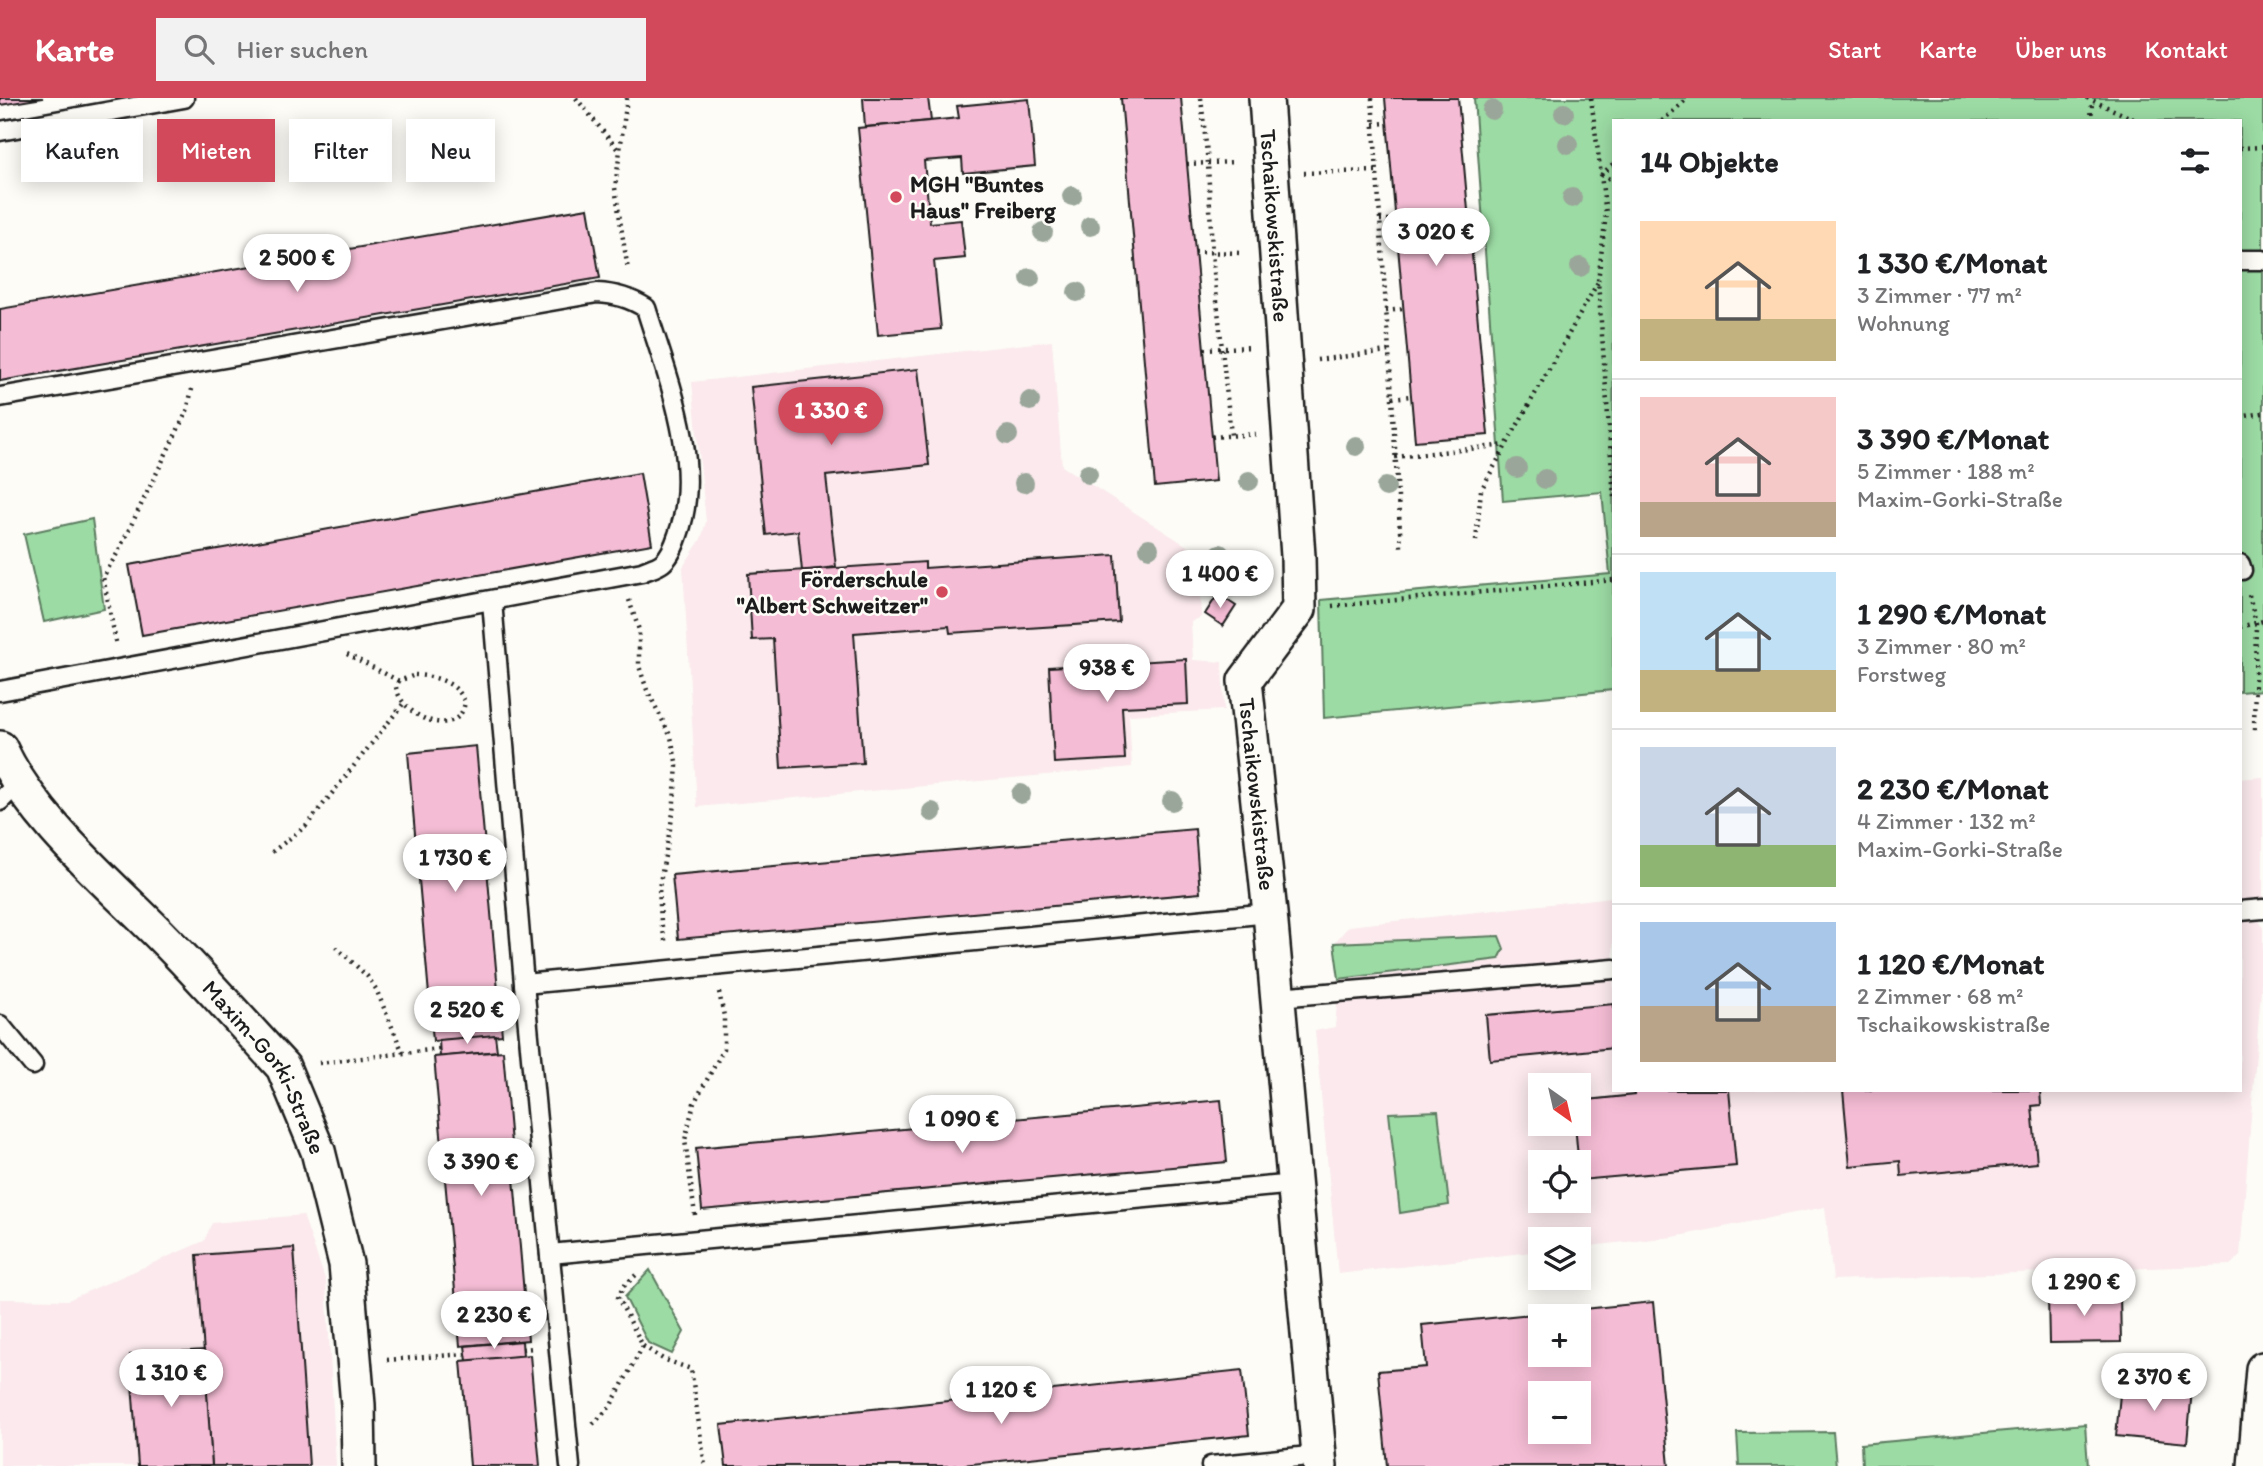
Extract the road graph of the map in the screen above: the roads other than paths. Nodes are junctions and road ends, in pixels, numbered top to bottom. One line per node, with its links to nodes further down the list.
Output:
1 (184, 98): 3 (lane)
2 (1266, 98): 13 (street, Tschaikowskistraße)
3 (0, 131)
4 (2242, 260): 5 (lane)
5 (2263, 260)
6 (0, 397): 7 (lane)
7 (492, 601): 8 (lane); 15 (lane)
8 (0, 691)
9 (0, 748): 10 (street, Maxim-Gorki-Straße)
10 (10, 791): 23 (street, Maxim-Gorki-Straße)
11 (2263, 908): 12 (lane)
12 (2242, 911)
13 (1270, 914): 15 (lane); 16 (street, Tschaikowskistraße)
14 (1612, 970): 16 (lane)
15 (524, 984): 20 (lane)
16 (1278, 997): 19 (street, Tschaikowskistraße)
17 (0, 1025): 18 (lane)
18 (33, 1065)
19 (1295, 1184): 20 (lane); 22 (street, Tschaikowskistraße)
20 (550, 1254): 24 (lane)
21 (2263, 1368): 26 (street)
22 (1319, 1460): 25 (lane)
23 (359, 1466)
24 (570, 1466)
25 (1211, 1466)
26 (2255, 1466)

